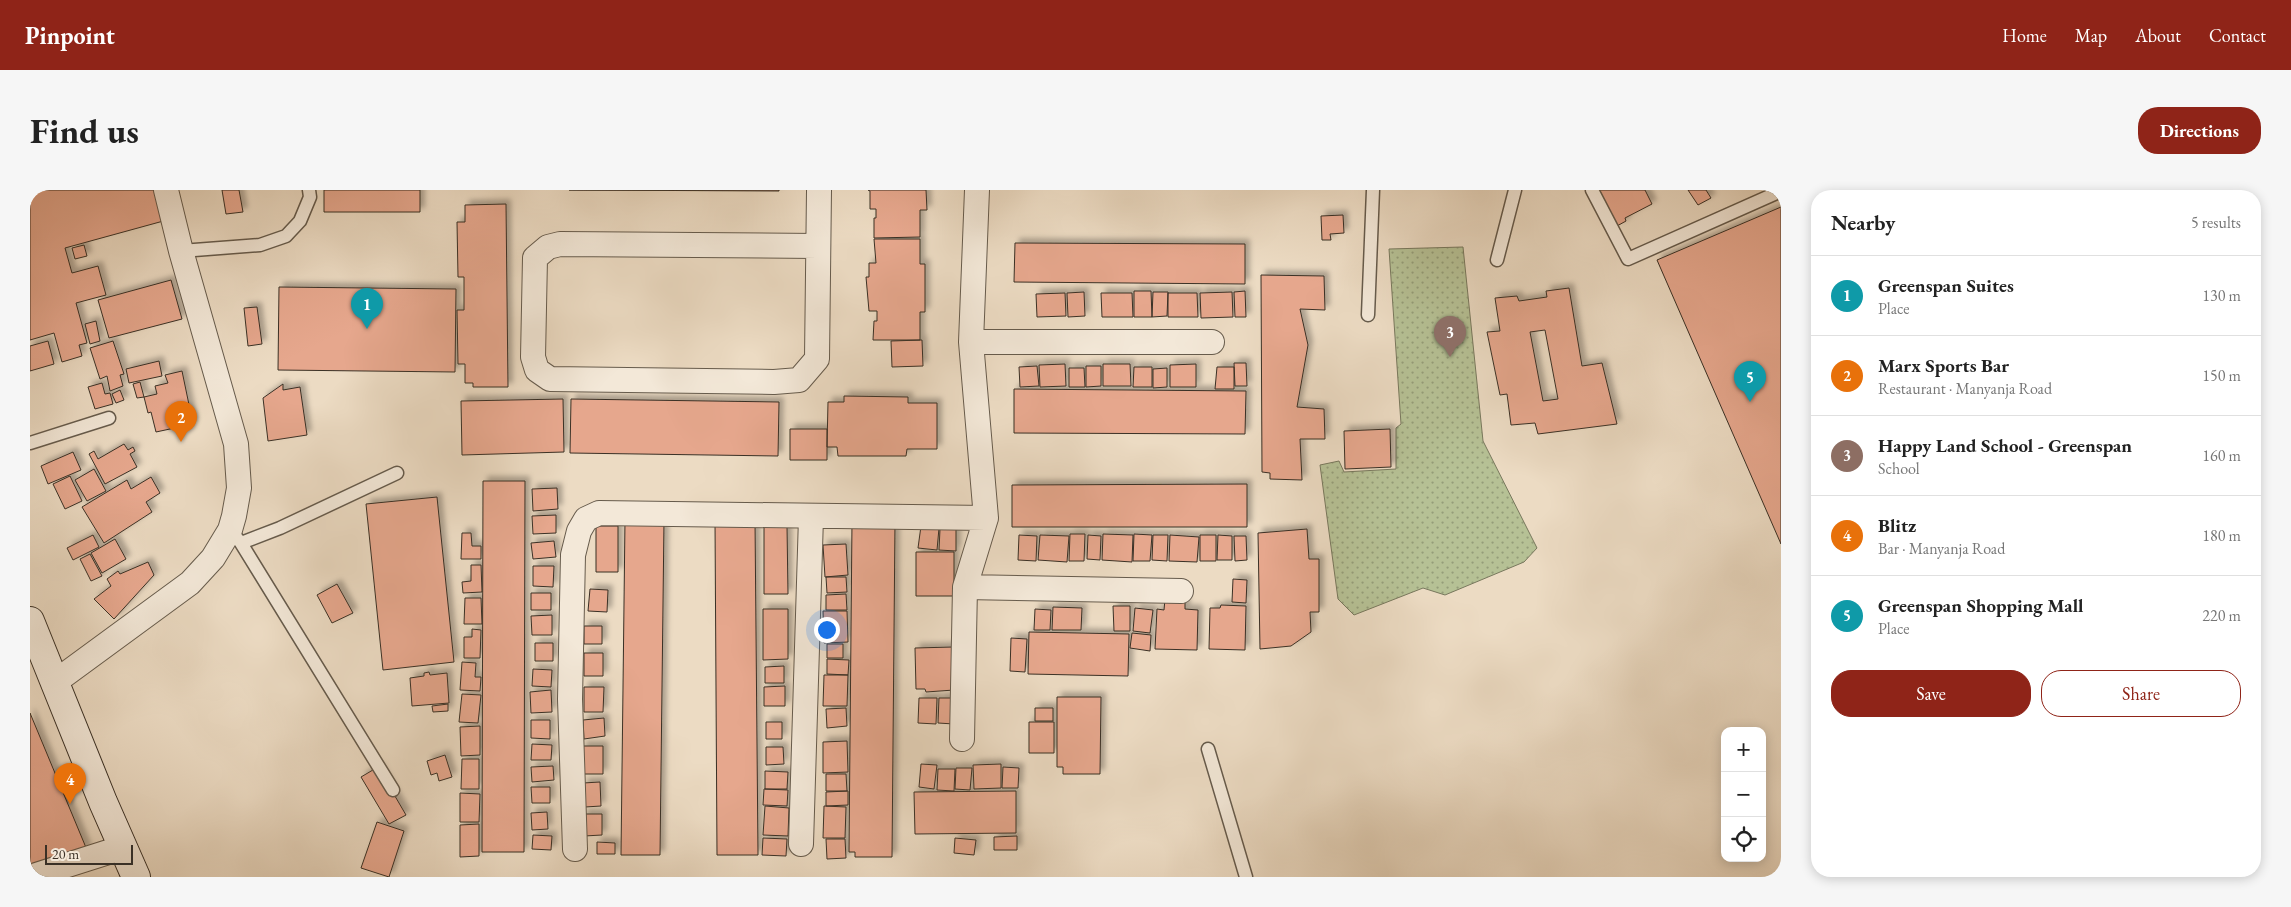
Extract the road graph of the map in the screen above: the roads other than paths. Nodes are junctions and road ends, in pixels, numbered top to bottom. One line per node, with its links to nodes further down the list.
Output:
1 (166, 190): 10 (street)
2 (309, 190): 10 (lane)
3 (819, 190): 9 (street)
4 (977, 190): 13 (street)
5 (1373, 190): 12 (lane)
6 (1516, 190): 11 (lane)
7 (1592, 190): 8 (lane)
8 (1781, 191)
9 (818, 246): 9 (street)
10 (181, 251): 20 (street)
11 (1497, 260)
12 (1368, 315)
13 (972, 342): 14 (street); 19 (street)
14 (1212, 342)
15 (108, 418): 16 (lane)
16 (30, 443)
17 (397, 473): 20 (lane)
18 (811, 517): 19 (street); 28 (street); 30 (street)
19 (986, 518): 21 (street)
20 (235, 537): 24 (street); 27 (lane)
21 (965, 587): 22 (street); 25 (street)
22 (1181, 591)
23 (30, 621): 24 (main road)
24 (44, 672): 29 (main road)
25 (962, 738)
26 (1208, 749): 33 (lane)
27 (393, 790)
28 (801, 844)
29 (124, 847): 31 (street); 32 (main road)
30 (575, 849)
31 (30, 877)
32 (136, 877)
33 (1246, 877)

